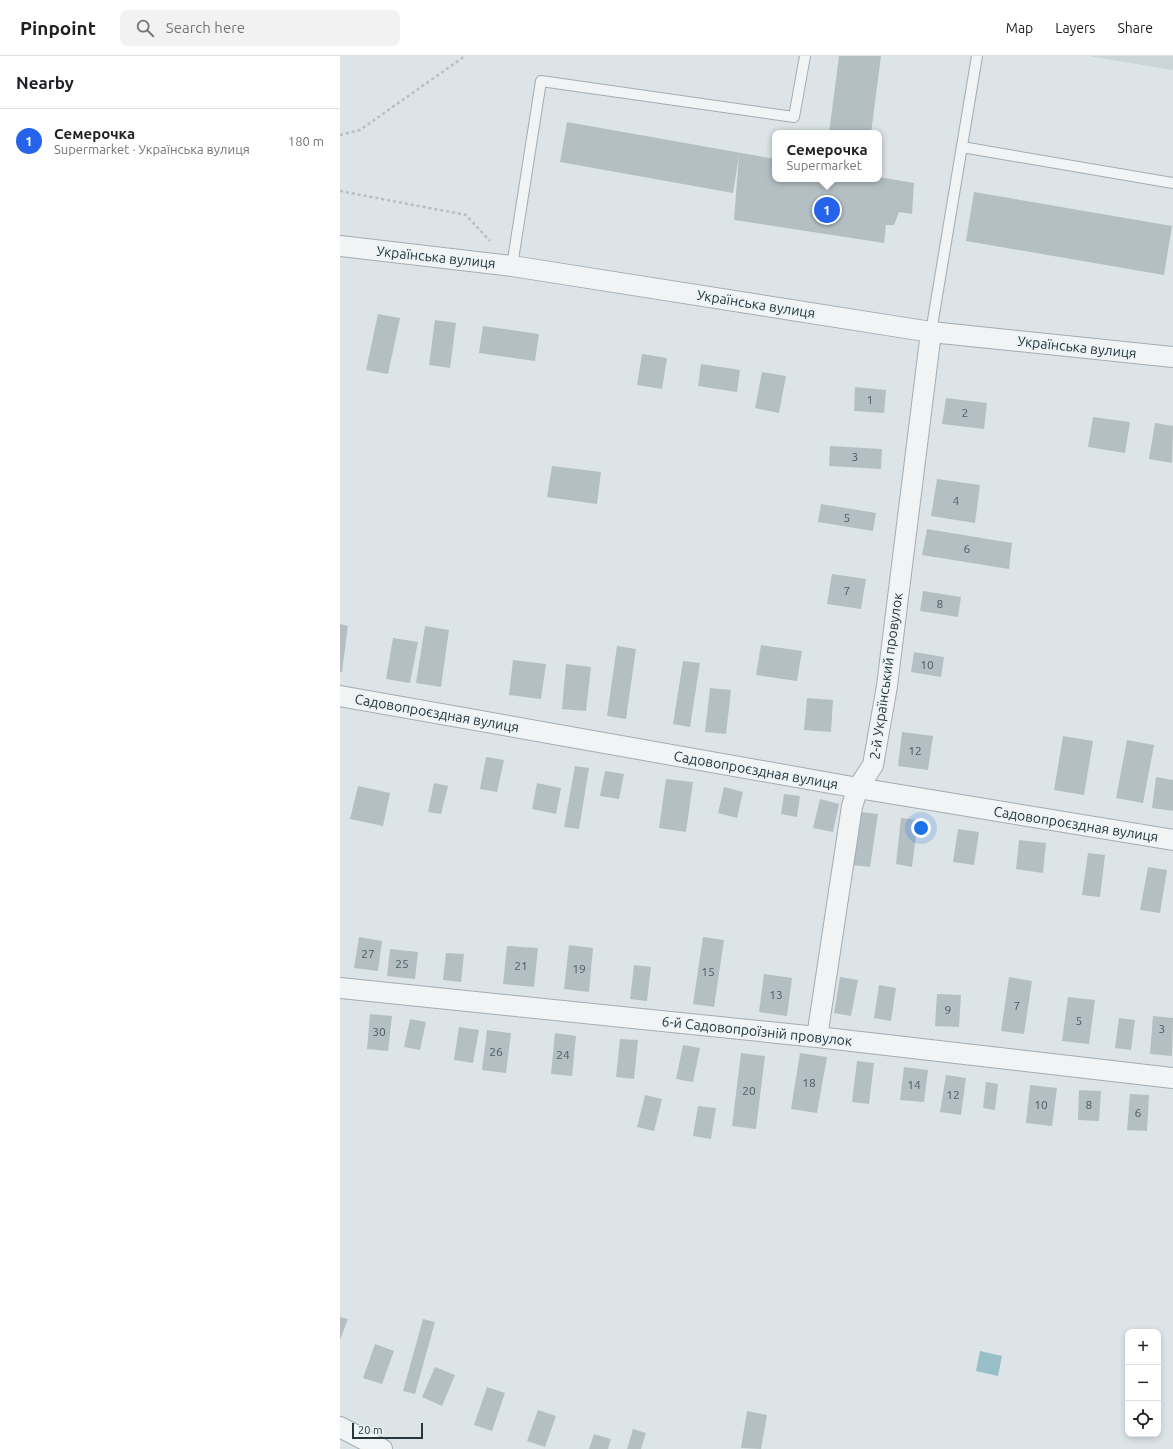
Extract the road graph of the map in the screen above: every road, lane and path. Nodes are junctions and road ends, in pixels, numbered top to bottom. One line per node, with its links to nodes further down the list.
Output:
1 (465, 56): 4 (path)
2 (805, 56): 9 (lane)
3 (977, 56): 5 (lane)
4 (340, 135)
5 (962, 147): 6 (lane); 10 (lane)
6 (1173, 183)
7 (340, 191): 9 (path)
8 (340, 246): 9 (street, Українська вулиця)
9 (512, 266): 10 (street, Українська вулиця)
10 (931, 332): 11 (street, Українська вулиця); 13 (street, 2-й Український провулок)
11 (1173, 357)
12 (340, 696): 13 (street, Садовопроєздная вулиця)
13 (858, 788): 14 (street, Садовопроєздная вулиця); 16 (street, 2-й Український провулок)
14 (1173, 840)
15 (340, 988): 16 (street, 6-й Садовопроїзній провулок)
16 (817, 1037): 17 (street, 6-й Садовопроїзній провулок)
17 (1173, 1078)
18 (340, 1427): 19 (street)
19 (382, 1449)

